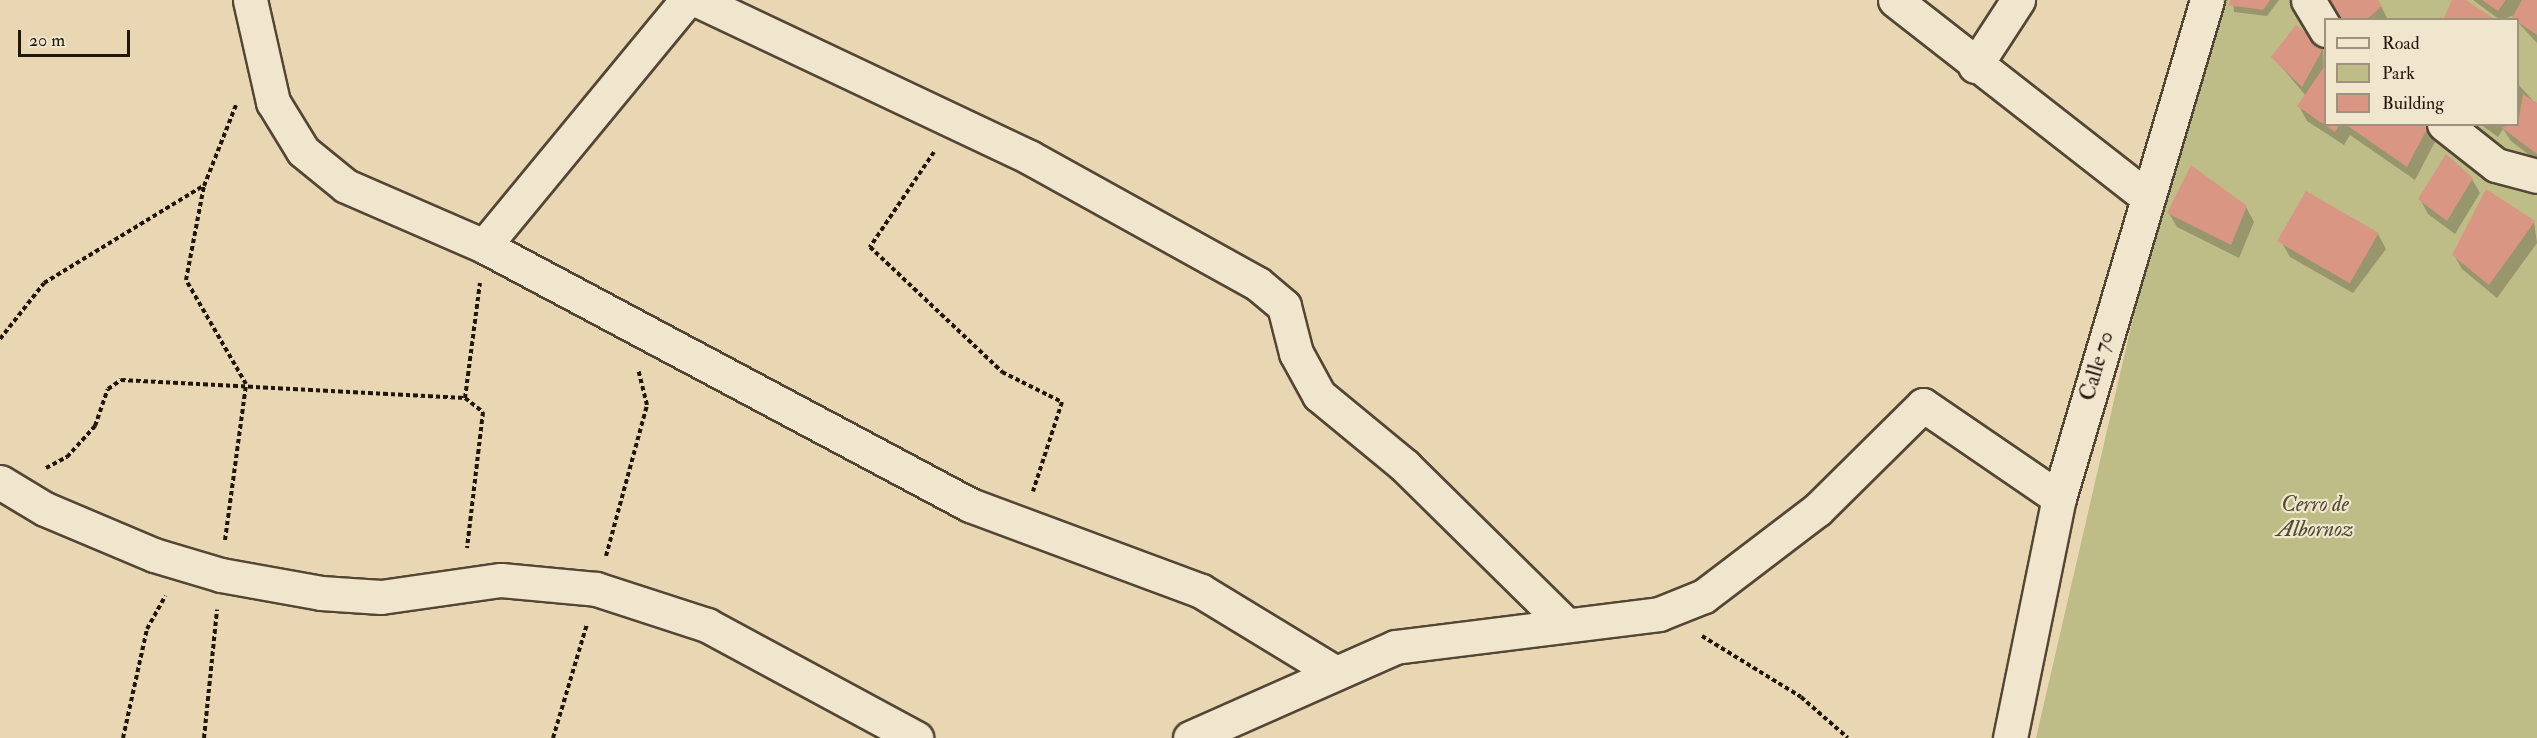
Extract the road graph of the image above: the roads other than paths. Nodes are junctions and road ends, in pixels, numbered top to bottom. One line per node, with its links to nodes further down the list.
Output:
1 (250, 0): 13 (street)
2 (687, 0): 13 (street)
3 (697, 0): 16 (street)
4 (1895, 0): 9 (street)
5 (2018, 0): 9 (street)
6 (2208, 0): 12 (street, Calle 70)
7 (2308, 0): 8 (street)
8 (2324, 28)
9 (1975, 66): 12 (street)
10 (2447, 126): 11 (street)
11 (2537, 176)
12 (2146, 196): 15 (street, Calle 70)
13 (484, 246): 17 (street)
14 (4, 484): 18 (street)
15 (2059, 498): 16 (street); 20 (street, Calle 70)
16 (1565, 624): 17 (street)
17 (1334, 672): 19 (street)
18 (916, 738)
19 (1190, 738)
20 (2010, 738)

